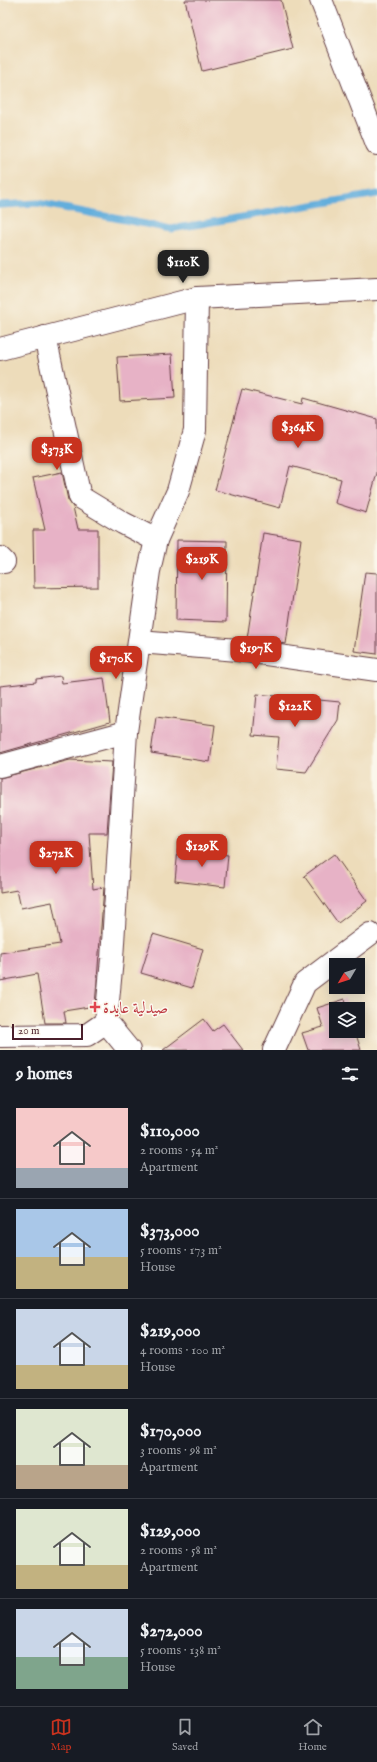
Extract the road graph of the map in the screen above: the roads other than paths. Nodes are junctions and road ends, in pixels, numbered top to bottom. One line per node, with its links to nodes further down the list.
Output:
1 (321, 0): 2 (street)
2 (377, 144)
3 (377, 290): 4 (street)
4 (197, 298): 5 (street); 7 (street)
5 (45, 337): 6 (street); 7 (street)
6 (0, 349)
7 (156, 540): 8 (street)
8 (138, 642): 9 (street); 10 (street)
9 (377, 670)
10 (126, 732): 11 (street); 13 (street)
11 (0, 766)
12 (370, 934): 17 (street)
13 (106, 1022): 15 (street); 16 (street)
14 (0, 1036): 15 (street)
15 (83, 1043)
16 (129, 1050)
17 (274, 1050)

